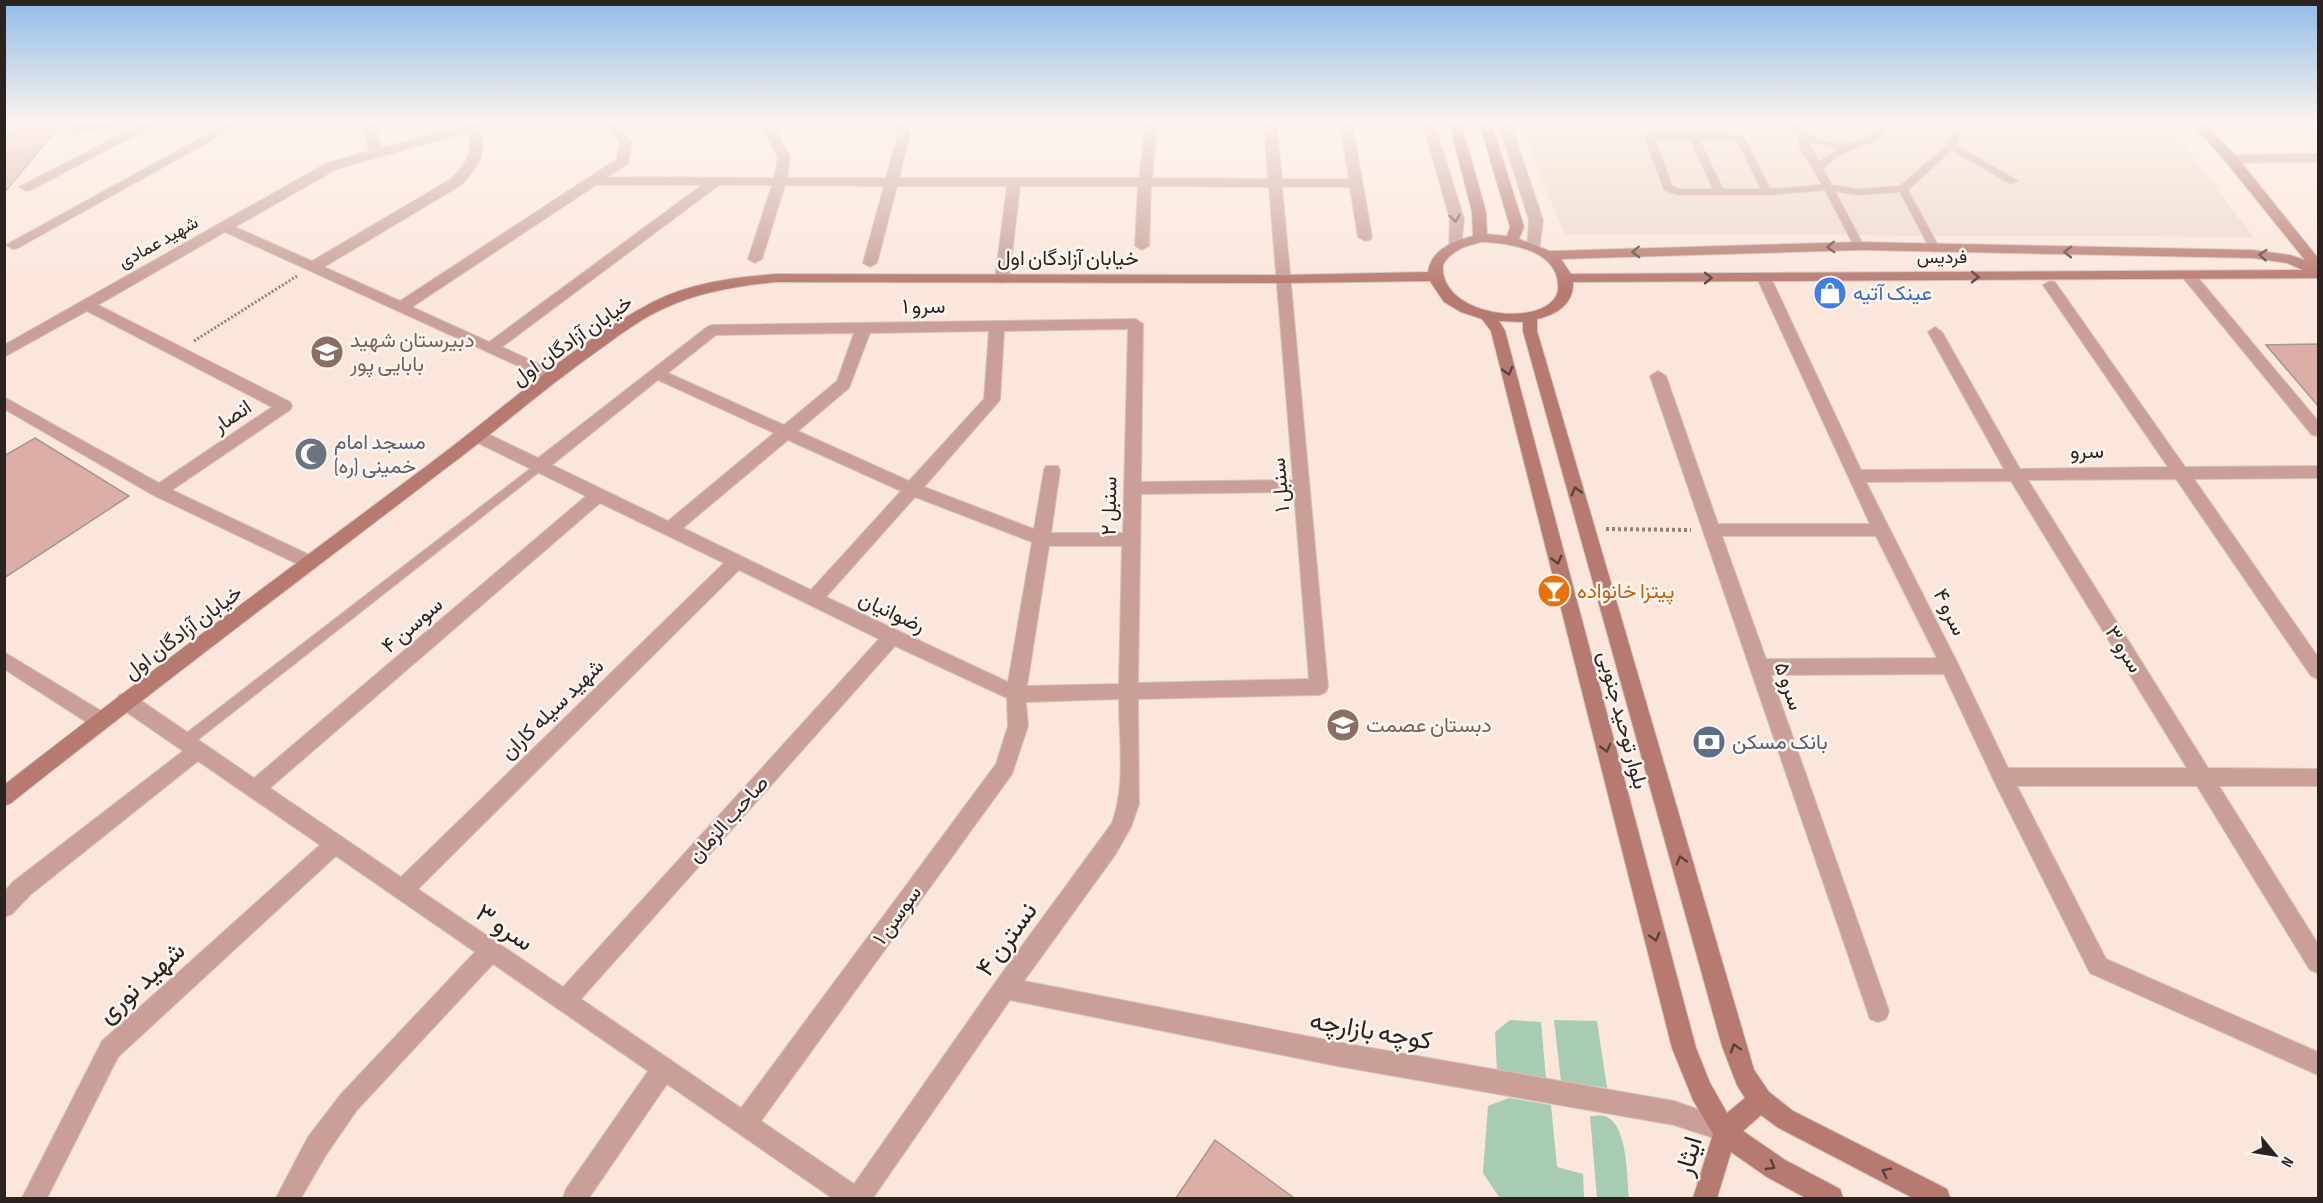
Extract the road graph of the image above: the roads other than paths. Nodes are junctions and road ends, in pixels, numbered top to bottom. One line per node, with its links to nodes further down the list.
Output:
1 (43, 178): 31 (street)
2 (135, 178): 40 (street)
3 (310, 178): 36 (street, شهید عمادی)
4 (460, 178): 48 (street)
5 (597, 178): 22 (street)
6 (781, 178): 25 (street)
7 (893, 178): 26 (street)
8 (1145, 178): 28 (street)
9 (1276, 178): 29 (street, سنبل ۱)
10 (1355, 178): 30 (street)
11 (1445, 178): 41 (street, one-way to 41)
12 (1470, 178): 38 (main road)
13 (1502, 178): 39 (main road)
14 (1522, 178): 45 (street)
15 (1664, 178): 34 (lane)
16 (1713, 178): 34 (lane)
17 (1760, 178): 35 (lane)
18 (1823, 178): 32 (lane)
19 (1915, 178): 33 (lane)
20 (2008, 178): 24 (lane)
21 (2246, 178): 49 (main road)
22 (593, 181): 23 (street); 58 (street)
23 (716, 181): 25 (street); 65 (street)
24 (2013, 181)
25 (780, 182): 26 (street); 46 (street)
26 (892, 182): 27 (street); 47 (street)
27 (1014, 182): 28 (street); 54 (street)
28 (1144, 182): 29 (street); 42 (street)
29 (1277, 183): 30 (street); 55 (street, سنبل ۱)
30 (1356, 183): 37 (street)
31 (26, 187)
32 (1828, 187): 33 (lane); 35 (lane); 43 (lane)
33 (1903, 189): 44 (lane)
34 (1719, 192): 35 (lane)
35 (1767, 192)
36 (225, 226): 48 (street); 57 (street, شهید عمادی)
37 (1365, 237)
38 (1480, 238): 39 (main road); 41 (main road)
39 (1512, 240): 45 (main road)
40 (13, 245)
41 (1456, 245): 50 (main road)
42 (1142, 246)
43 (1859, 246): 44 (main road); 45 (main road, one-way to 45)
44 (1935, 249): 49 (main road, one-way to 44)
45 (1541, 251): 52 (main road)
46 (755, 259)
47 (870, 263)
48 (313, 267): 58 (street)
49 (2319, 271): 51 (main road, فردیس)
50 (1435, 276): 55 (main road, خیابان آزادگان اول); 59 (main road)
51 (2189, 276): 53 (main road, فردیس, one-way to 51); 72 (street)
52 (1566, 278): 53 (main road, فردیس, one-way to 53); 60 (main road)
53 (1764, 278): 79 (street, سرو ۴)
54 (1002, 279): 55 (main road, خیابان آزادگان اول); 68 (main road, خیابان آزادگان اول)
55 (1286, 279): 80 (street, سنبل ۱)
56 (2050, 285): 77 (street)
57 (87, 305): 66 (street, شهید عمادی); 83 (street, انصار)
58 (401, 307): 65 (street)
59 (1488, 316): 60 (main road); 121 (main road, بلوار توحید جنوبی, one-way to 121)
60 (1530, 317): 119 (main road, بلوار توحید جنوبی, one-way to 60)
61 (1136, 324): 62 (street, سرو ۱); 81 (street, سنبل ۲)
62 (997, 326): 63 (street, سرو ۱); 82 (street)
63 (864, 327): 67 (street, سرو ۱); 71 (street)
64 (1935, 332): 78 (street, سرو ۳)
65 (491, 348): 68 (street)
66 (4, 352)
67 (657, 374): 71 (street); 74 (street)
68 (551, 376): 73 (main road, خیابان آزادگان اول)
69 (1658, 376): 86 (street, سرو ۵)
70 (4, 402): 83 (street)
71 (787, 431): 82 (street); 85 (street)
72 (2319, 431)
73 (478, 436): 74 (street, رضوانیان); 91 (main road, خیابان آزادگان اول)
74 (539, 466): 84 (street, رضوانیان); 103 (lane)
75 (1053, 470): 88 (street, سوسن ۱)
76 (2319, 471): 77 (street, سرو)
77 (2182, 473): 78 (street, سرو); 97 (street)
78 (2015, 474): 79 (street, سرو); 105 (street, سرو ۳)
79 (1856, 476): 87 (street, سرو ۴)
80 (1302, 486): 81 (street); 98 (street, سنبل ۱)
81 (1132, 488): 89 (street, سنبل ۲)
82 (912, 489): 88 (street); 92 (street)
83 (159, 491): 91 (street)
84 (598, 495): 85 (street, رضوانیان); 107 (street, سوسن ۴)
85 (670, 529): 90 (street, رضوانیان)
86 (1711, 530): 87 (street); 95 (street, سرو ۵)
87 (1882, 530): 94 (street, سرو ۴)
88 (1041, 539): 89 (street); 100 (street, سوسن ۱)
89 (1131, 540): 99 (street, سنبل ۲)
90 (736, 561): 92 (street, رضوانیان); 110 (street, شهید سیله کاران)
91 (310, 563): 101 (main road, خیابان آزادگان اول)
92 (813, 599): 93 (street, رضوانیان)
93 (892, 637): 100 (street, رضوانیان); 115 (street, صاحب الزمان)
94 (1950, 666): 95 (street); 104 (street, سرو ۴)
95 (1758, 667): 116 (street, سرو ۵)
96 (9, 669): 102 (street)
97 (2319, 671)
98 (1318, 687): 99 (street, رضوانیان)
99 (1128, 690): 100 (street, رضوانیان); 114 (street, نسترن ۴)
100 (1016, 694): 120 (street, سوسن ۱)
101 (126, 701): 102 (main road, خیابان آزادگان اول); 103 (street, سرو ۳)
102 (101, 721): 108 (main road, خیابان آزادگان اول)
103 (191, 746): 107 (street, سرو ۳); 111 (street)
104 (2002, 777): 105 (street); 117 (street, سرو ۴)
105 (2203, 777): 106 (street); 113 (street, سرو ۳)
106 (2319, 777)
107 (255, 789): 109 (street, سرو ۳)
108 (4, 797)
109 (334, 845): 110 (street, سرو ۳); 122 (street, شهید نوری)
110 (401, 891): 112 (street, سرو ۳)
111 (4, 907)
112 (490, 952): 115 (street, سرو ۳); 123 (street)
113 (2319, 963)
114 (1005, 988): 121 (street, کوچه بازارچه); 126 (street, نسترن ۴)
115 (565, 1001): 118 (street, سرو ۳)
116 (1878, 1011)
117 (2319, 1064)
118 (663, 1070): 120 (street, سرو ۳); 124 (street)
119 (1761, 1100): 121 (main road); 129 (main road, بلوار توحید جنوبی, one-way to 119)
120 (744, 1124): 125 (street, سرو ۳)
121 (1726, 1130): 127 (main road, ایثار); 128 (main road, بلوار توحید جنوبی, one-way to 128)
122 (34, 1198)
123 (288, 1198)
124 (575, 1198)
125 (853, 1198)
126 (859, 1198)
127 (1705, 1198)
128 (1831, 1198)
129 (1938, 1198)

